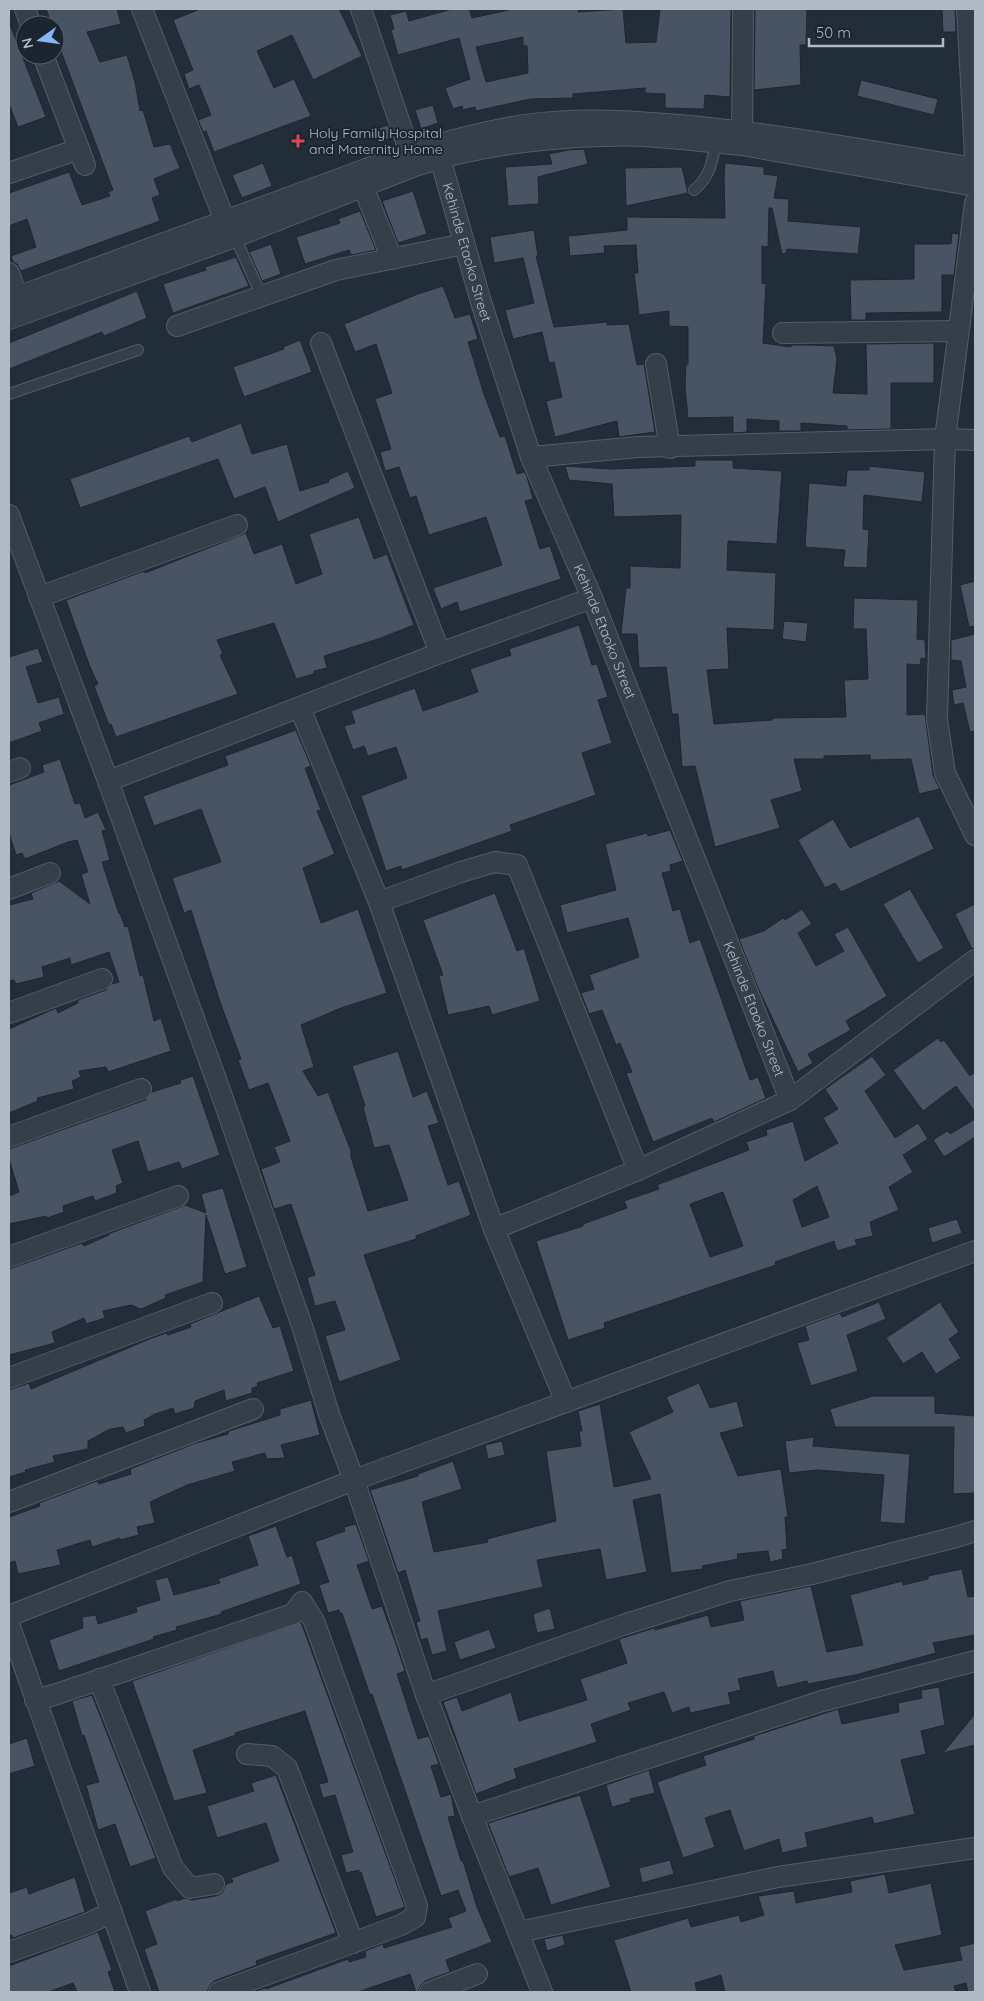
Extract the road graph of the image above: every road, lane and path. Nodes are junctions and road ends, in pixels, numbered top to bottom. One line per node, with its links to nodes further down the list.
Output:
1 (142, 9): 17 (street)
2 (361, 9): 8 (street)
3 (743, 9): 6 (street)
4 (967, 9): 9 (street)
5 (47, 65): 12 (street)
6 (742, 138): 7 (street); 8 (street); 11 (street); 14 (street)
7 (716, 143): 10 (street); 15 (lane)
8 (410, 152): 13 (street)
9 (975, 156)
10 (440, 158): 13 (street); 18 (street, Kehinde Etaoko Street)
11 (975, 168)
12 (9, 172)
13 (360, 180): 17 (street); 19 (street)
14 (975, 186)
15 (694, 190)
16 (975, 203): 25 (street)
17 (230, 229): 21 (lane); 22 (street); 23 (street)
18 (464, 244): 19 (street); 34 (street, Kehinde Etaoko Street)
19 (392, 258): 21 (street)
20 (9, 273): 22 (street)
21 (262, 297): 24 (street)
22 (13, 298)
23 (9, 319)
24 (177, 326)
25 (958, 331): 26 (street); 31 (street)
26 (783, 333)
27 (321, 343): 39 (street)
28 (138, 350): 30 (lane)
29 (656, 364): 33 (street)
30 (9, 394)
31 (945, 439): 32 (street); 33 (street); 42 (street)
32 (975, 440)
33 (670, 448): 34 (street)
34 (531, 457): 38 (street, Kehinde Etaoko Street)
35 (9, 515): 37 (street)
36 (237, 525): 37 (street)
37 (39, 597): 41 (street)
38 (592, 598): 39 (street); 50 (street, Kehinde Etaoko Street)
39 (440, 653): 40 (street)
40 (300, 708): 41 (street); 45 (street)
41 (108, 781): 61 (street)
42 (975, 835)
43 (50, 873): 44 (street)
44 (9, 889)
45 (379, 902): 52 (street); 54 (street)
46 (975, 960): 50 (street)
47 (102, 979): 48 (street)
48 (9, 1013)
49 (141, 1089): 51 (street)
50 (790, 1100): 52 (street)
51 (9, 1137)
52 (638, 1170): 54 (street)
53 (178, 1196): 56 (street)
54 (494, 1229): 59 (street)
55 (975, 1251): 59 (street)
56 (9, 1257)
57 (212, 1304): 58 (street)
58 (9, 1378)
59 (566, 1402): 61 (street)
60 (253, 1409): 62 (street)
61 (354, 1480): 64 (street); 68 (street)
62 (9, 1502)
63 (975, 1530): 68 (street)
64 (9, 1616)
65 (9, 1624): 69 (street)
66 (975, 1661): 71 (street)
67 (99, 1679): 69 (street); 73 (street); 76 (street)
68 (426, 1695): 71 (street)
69 (35, 1700): 74 (street)
70 (247, 1754): 76 (street)
71 (472, 1816): 75 (street)
72 (975, 1848): 75 (street)
73 (214, 1884)
74 (112, 1912): 77 (street); 79 (street)
75 (519, 1932): 82 (street)
76 (353, 1943): 80 (street)
77 (9, 1952)
78 (477, 1974): 81 (street)
79 (140, 1992)
80 (219, 1992)
81 (430, 1992)
82 (542, 1992)

